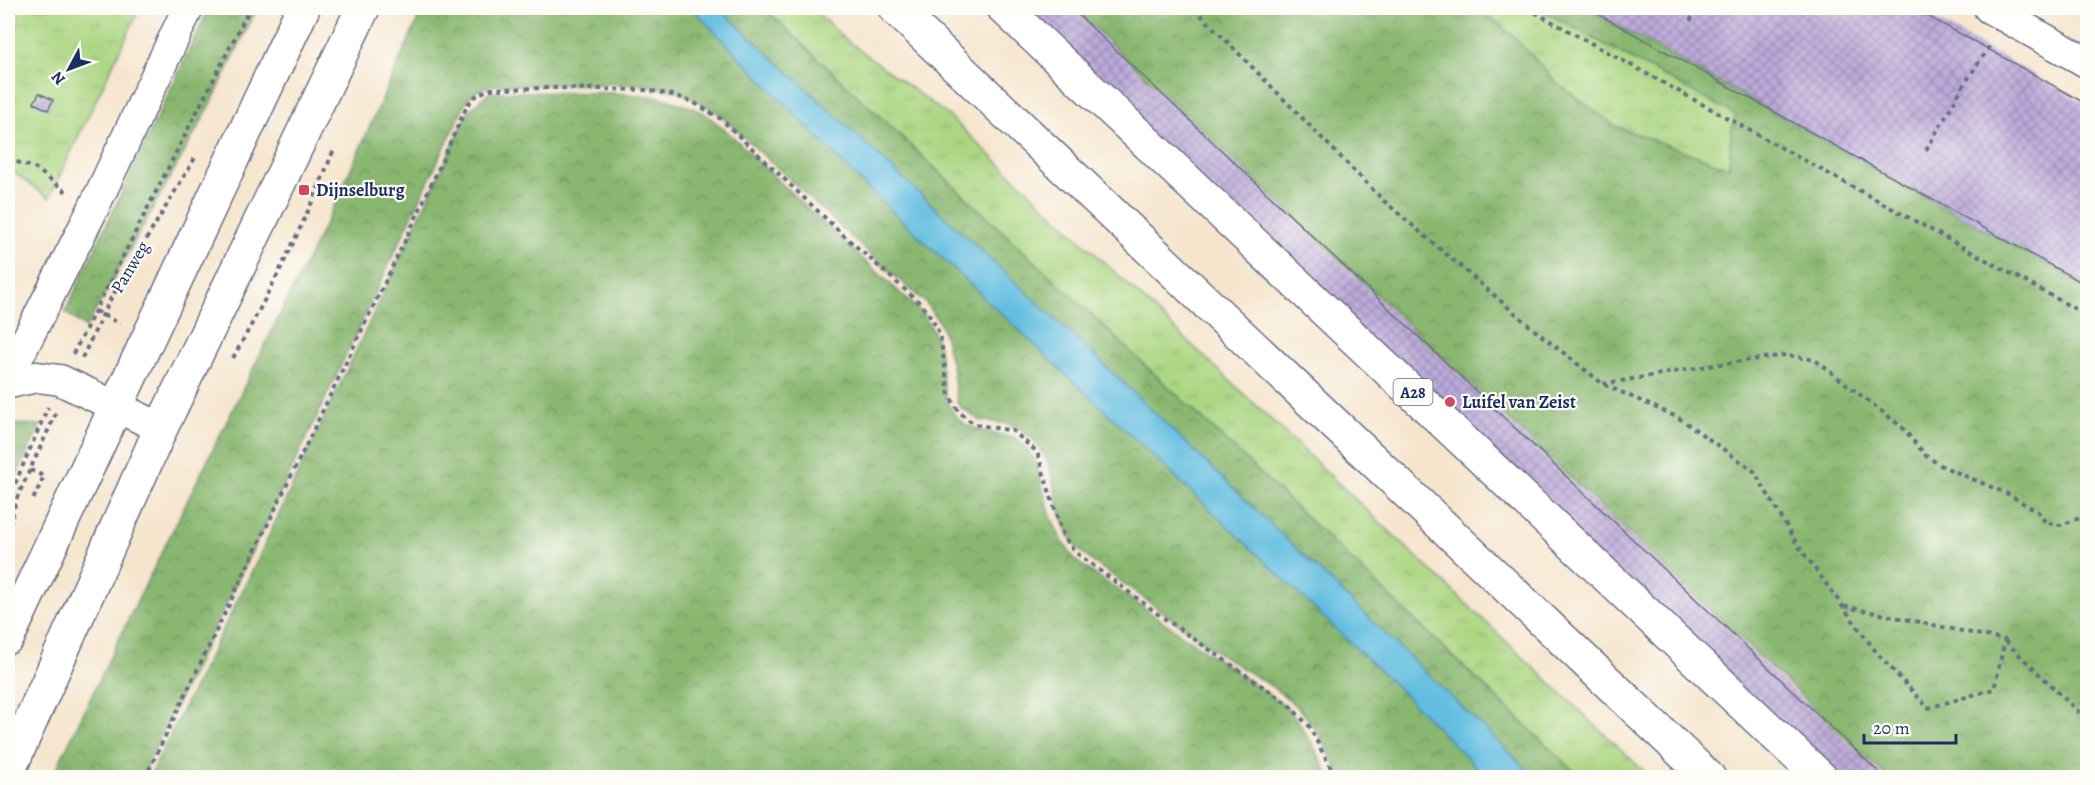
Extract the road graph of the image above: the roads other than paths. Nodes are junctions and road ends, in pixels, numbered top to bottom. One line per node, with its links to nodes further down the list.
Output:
1 (188, 8): 8 (street)
2 (303, 8): 9 (main road)
3 (363, 8): 10 (main road)
4 (895, 8): 13 (main road)
5 (1004, 8): 14 (main road, A28)
6 (1989, 8): 7 (street)
7 (2088, 63)
8 (10, 383): 9 (street)
9 (114, 406): 10 (street); 11 (main road)
10 (161, 428): 12 (main road)
11 (8, 637)
12 (8, 772)
13 (1709, 777)
14 (1821, 777)

